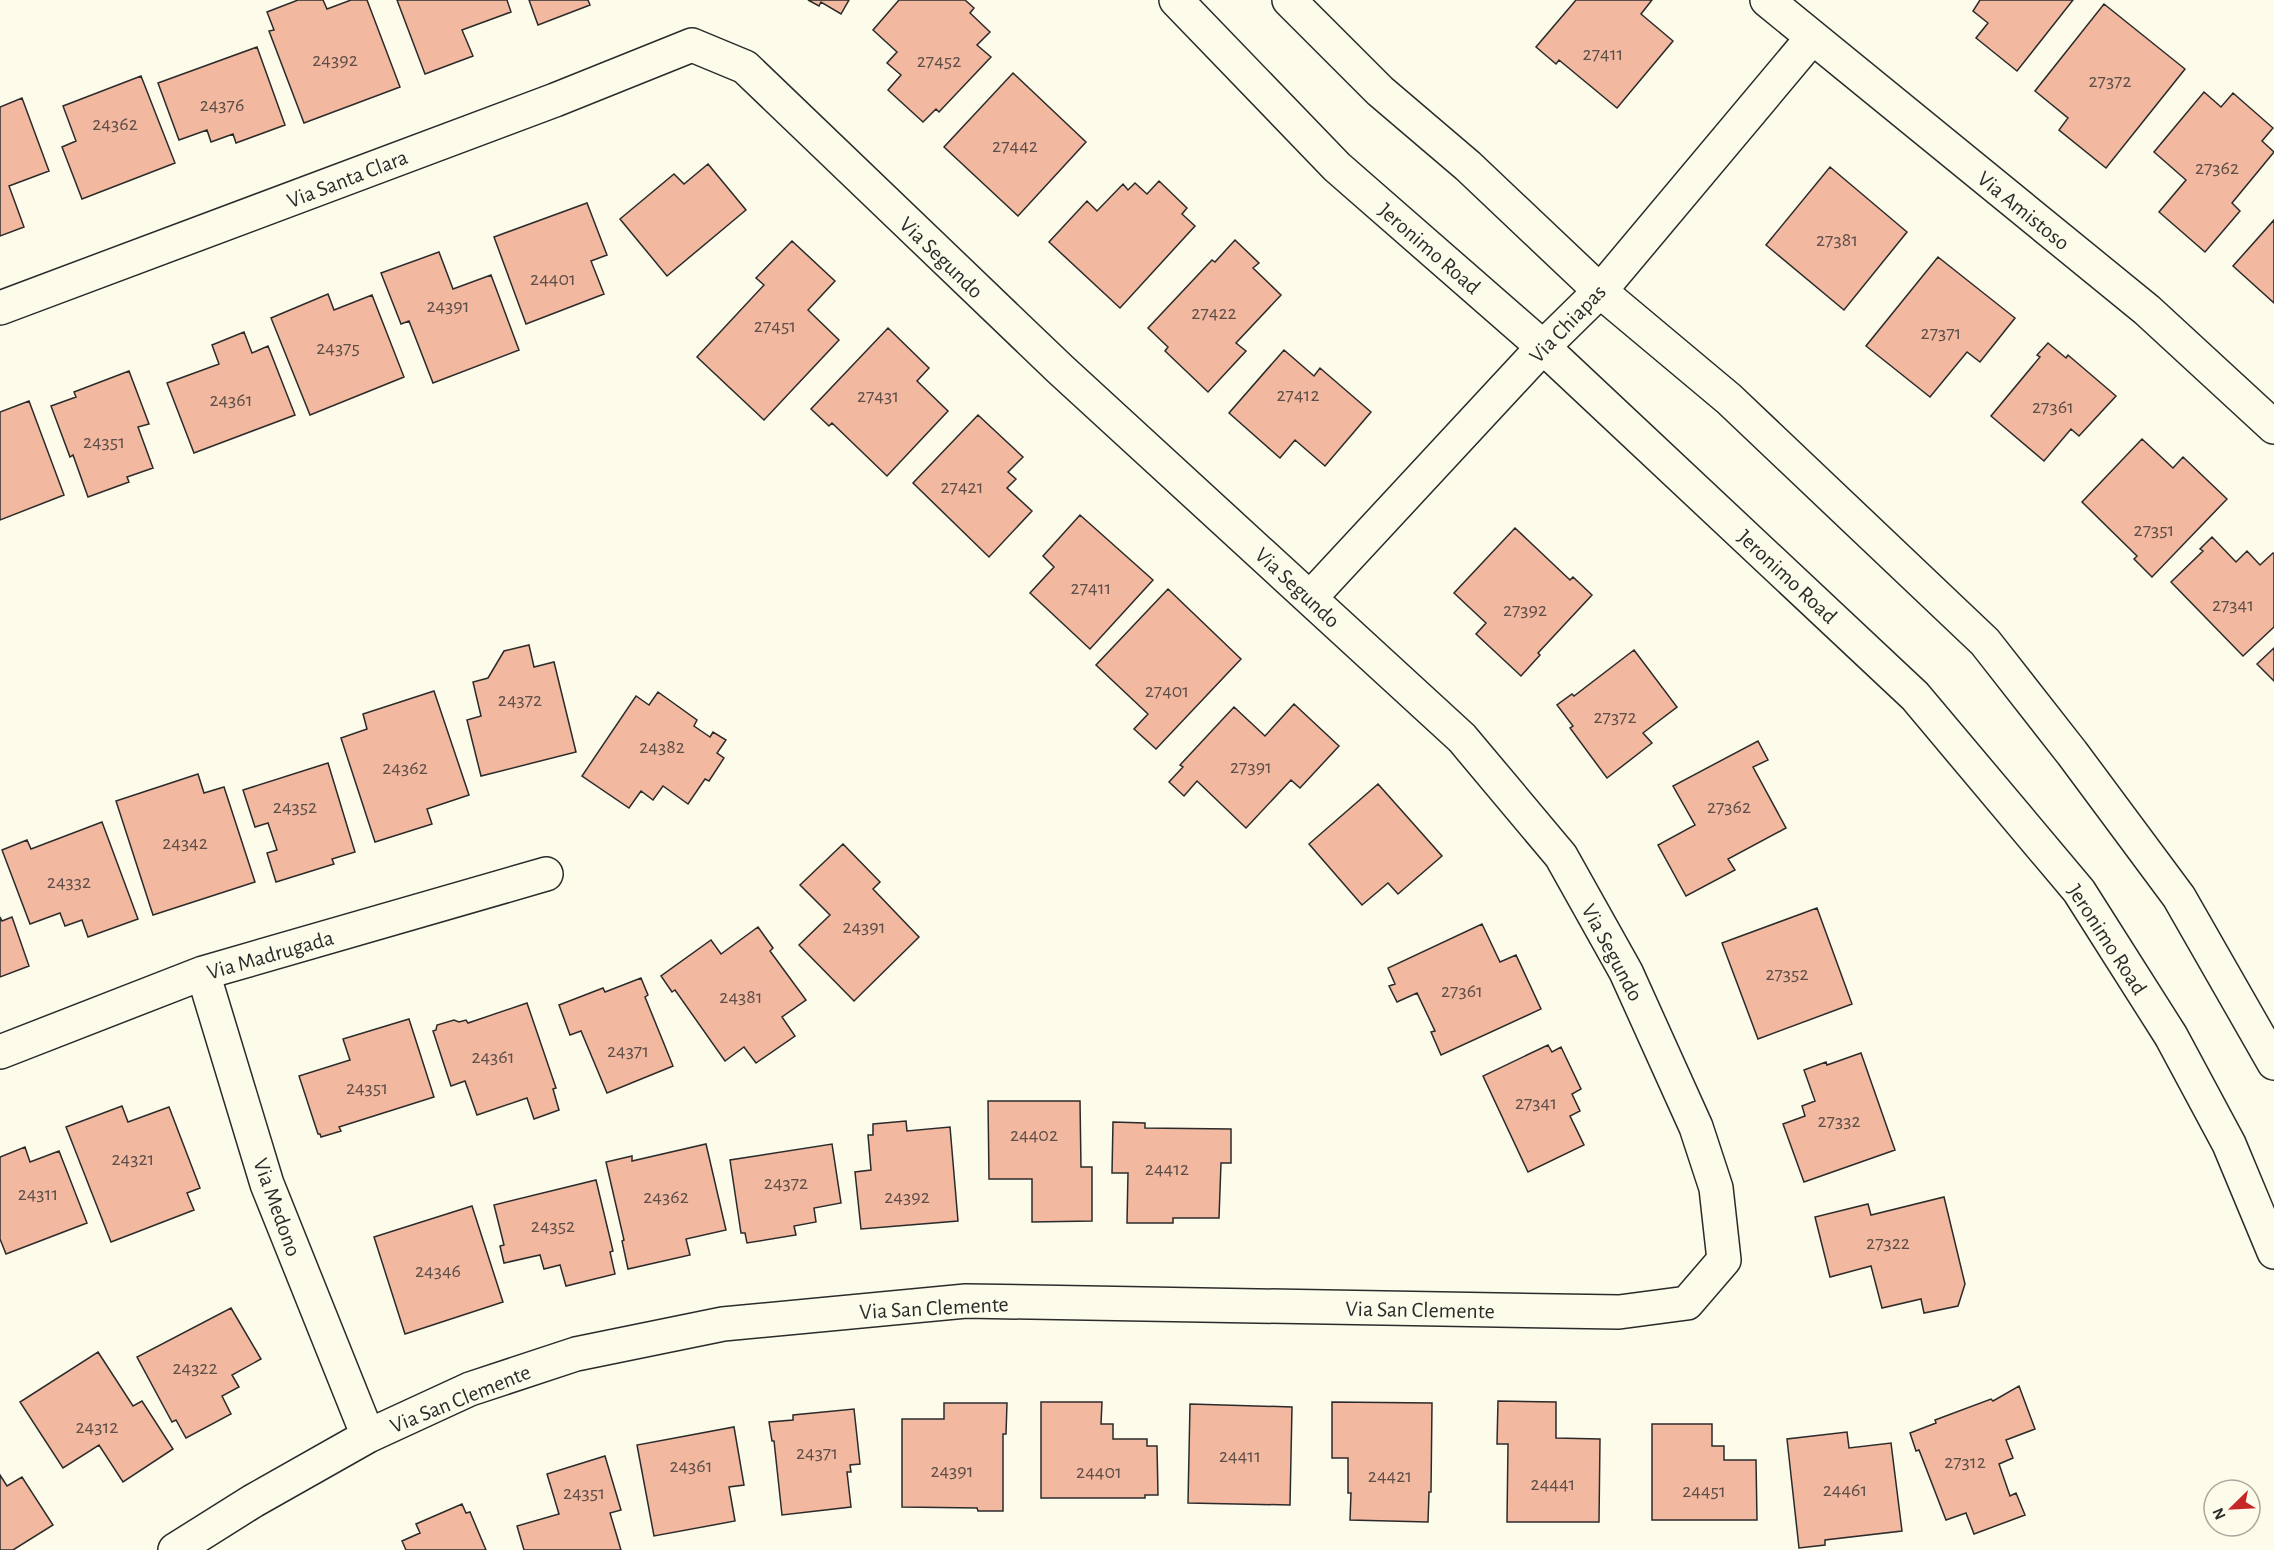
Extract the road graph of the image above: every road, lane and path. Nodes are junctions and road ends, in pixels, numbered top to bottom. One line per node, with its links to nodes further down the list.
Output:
1 (1176, 0): 8 (street, Jeronimo Road)
2 (1289, 0): 6 (street)
3 (1767, 0): 4 (street, Via Amistoso)
4 (1812, 38): 6 (street, Via Chiapas); 9 (street, Via Amistoso)
5 (692, 45): 7 (street, Via Santa Clara); 10 (street, Via Segundo)
6 (1600, 291): 8 (street, Via Chiapas); 14 (street)
7 (0, 308)
8 (1544, 347): 10 (street, Via Chiapas); 15 (street, Jeronimo Road)
9 (2274, 427)
10 (1310, 598): 16 (street, Via Segundo)
11 (546, 874): 12 (street, Via Madrugada)
12 (203, 973): 13 (street, Via Madrugada); 17 (street, Via Medono)
13 (0, 1052)
14 (2274, 1063)
15 (2274, 1251)
16 (1724, 1260): 17 (street, Via San Clemente)
17 (368, 1436): 18 (street, Via San Clemente)
18 (175, 1550)

